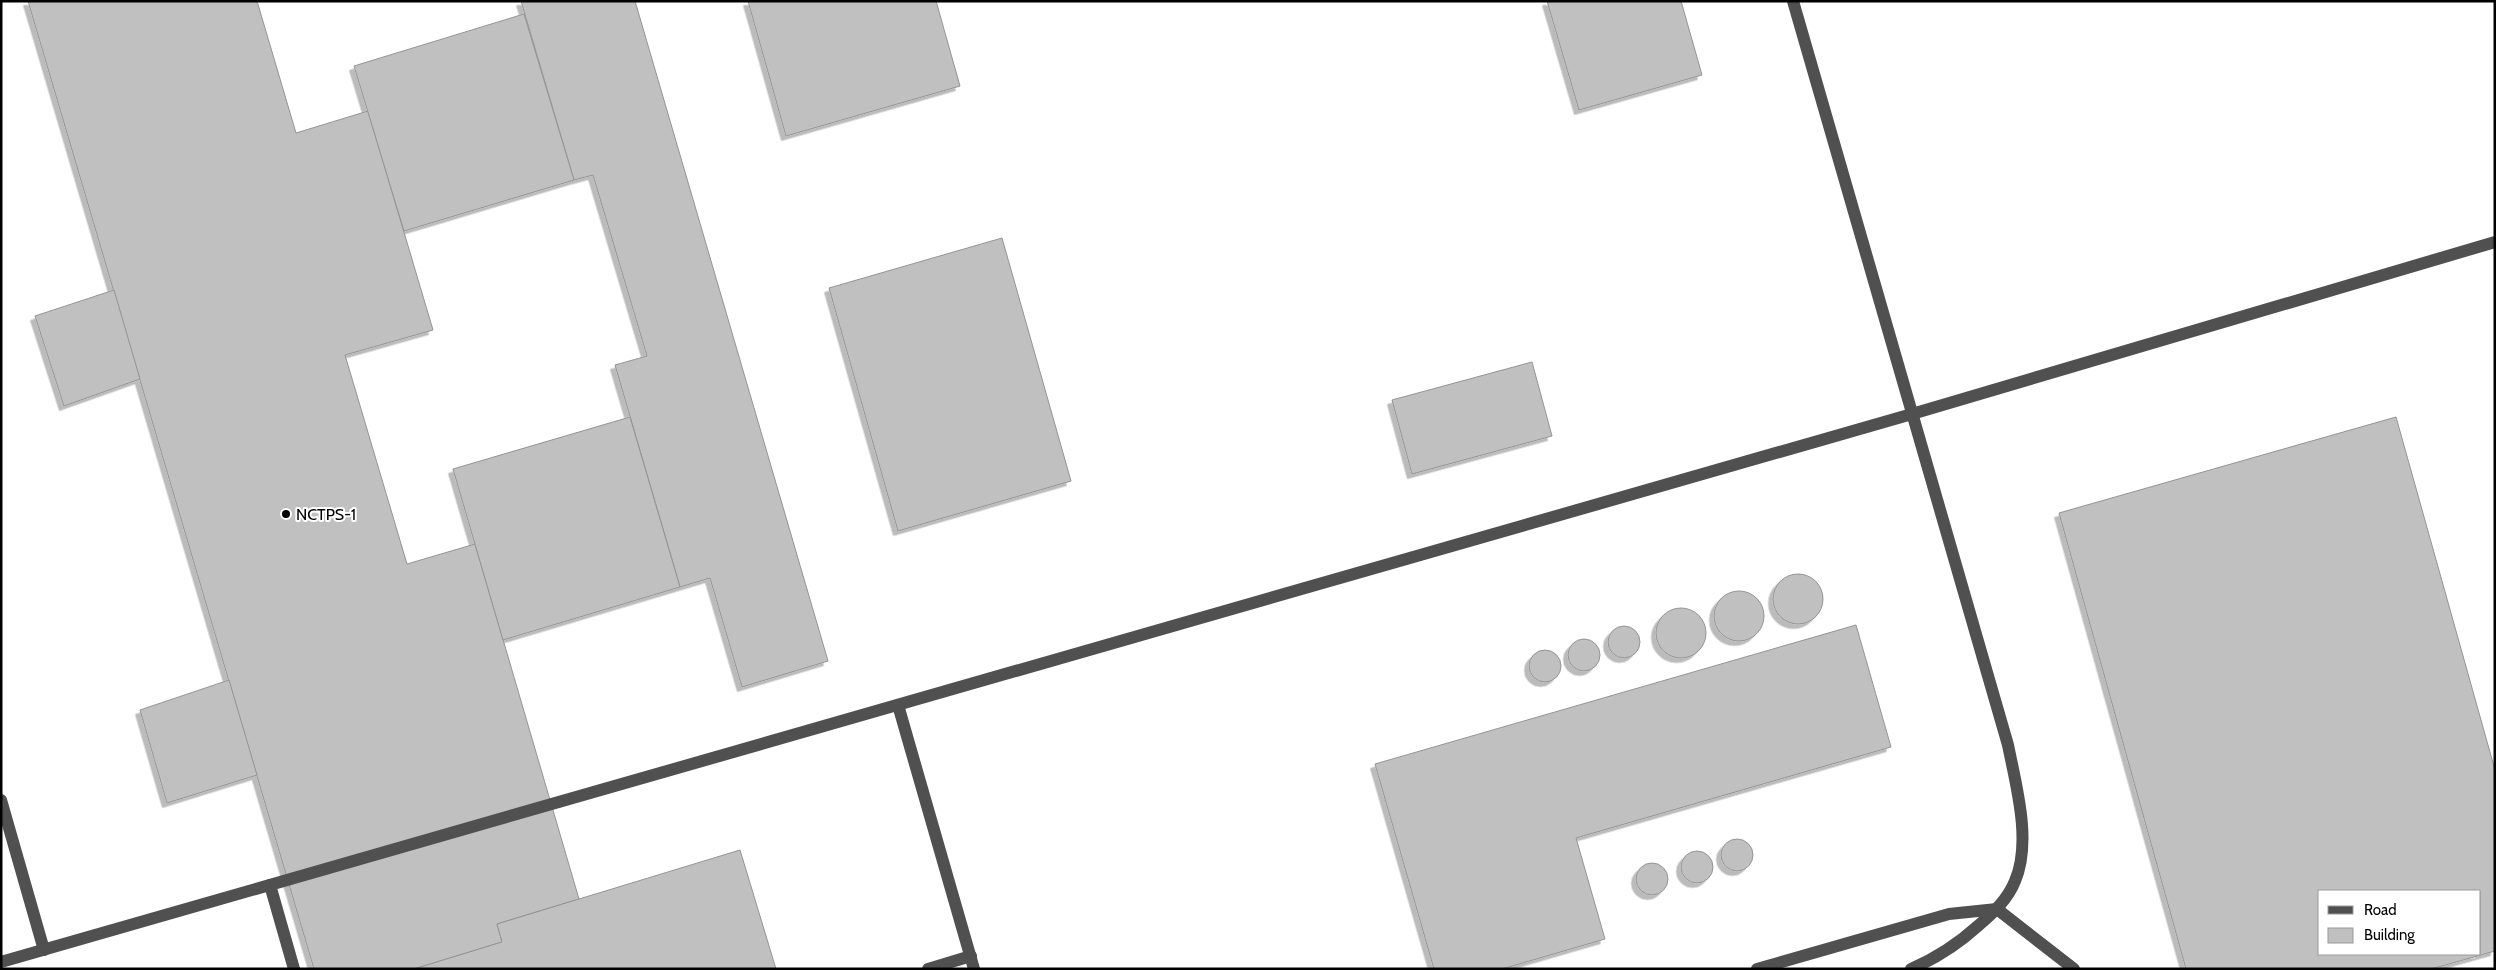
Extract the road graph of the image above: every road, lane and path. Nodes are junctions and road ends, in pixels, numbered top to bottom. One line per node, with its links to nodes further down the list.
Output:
1 (1793, 1): 3 (lane)
2 (2495, 242): 3 (lane)
3 (1912, 414): 4 (lane); 7 (lane)
4 (898, 705): 6 (lane); 9 (lane)
5 (1, 800): 8 (lane)
6 (270, 885): 8 (lane); 11 (lane)
7 (1997, 909): 14 (lane); 15 (lane); 16 (lane)
8 (44, 950): 10 (lane)
9 (971, 956): 12 (lane); 13 (lane)
10 (1, 962)
11 (294, 969)
12 (928, 969)
13 (974, 969)
14 (1757, 969)
15 (1911, 969)
16 (2074, 969)

